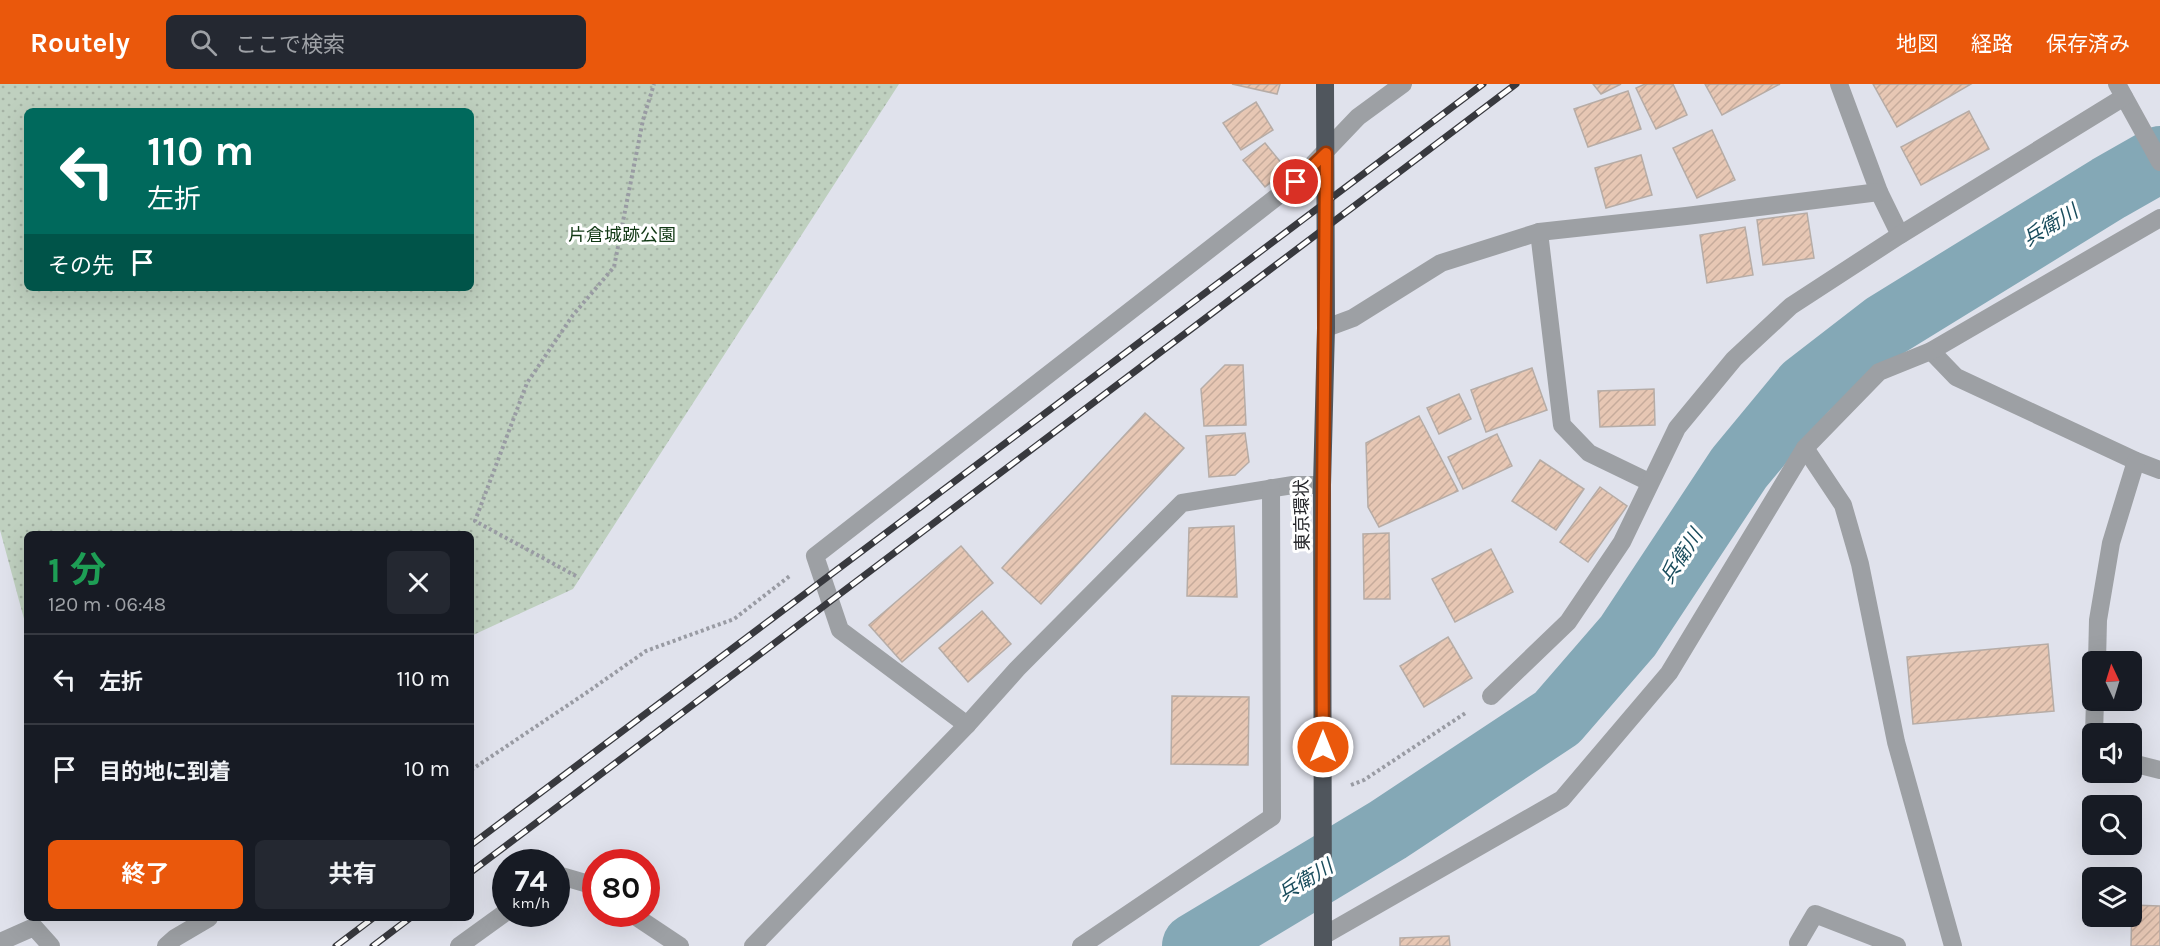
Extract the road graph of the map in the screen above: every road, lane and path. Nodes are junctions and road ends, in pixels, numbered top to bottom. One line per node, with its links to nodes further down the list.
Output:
1 (654, 84): 21 (path)
2 (1325, 84): 6 (highway, 東京環状)
3 (1403, 84): 6 (street)
4 (1839, 84): 8 (street)
5 (2120, 91): 7 (street); 11 (street)
6 (1326, 153): 12 (highway, 東京環状); 20 (street)
7 (2160, 162)
8 (1880, 192): 10 (street); 11 (street)
9 (2160, 218): 13 (street)
10 (1539, 232): 12 (street); 17 (street)
11 (1900, 235): 17 (street)
12 (1326, 328): 18 (highway, 東京環状)
13 (1931, 351): 14 (street); 15 (street)
14 (1805, 448): 32 (street); 42 (street)
15 (2136, 461): 16 (street); 22 (street)
16 (2160, 470)
17 (1649, 482): 23 (street)
18 (1322, 485): 19 (street); 32 (highway, 東京環状)
19 (1271, 489): 24 (street); 40 (street)
20 (815, 556): 24 (street); 26 (path)
21 (576, 576)
22 (2097, 651)
23 (1491, 696): 28 (path)
24 (967, 725): 39 (street)
25 (2142, 766): 27 (street)
26 (474, 768)
27 (2160, 770)
28 (1352, 785)
29 (204, 921): 36 (street)
30 (492, 922): 37 (street)
31 (652, 927): 38 (street)
32 (1323, 941)
33 (0, 942): 35 (street)
34 (1798, 943): 41 (street)
35 (51, 946)
36 (166, 946)
37 (459, 946)
38 (680, 946)
39 (753, 946)
40 (1081, 946)
41 (1897, 946)
42 (1953, 946)

